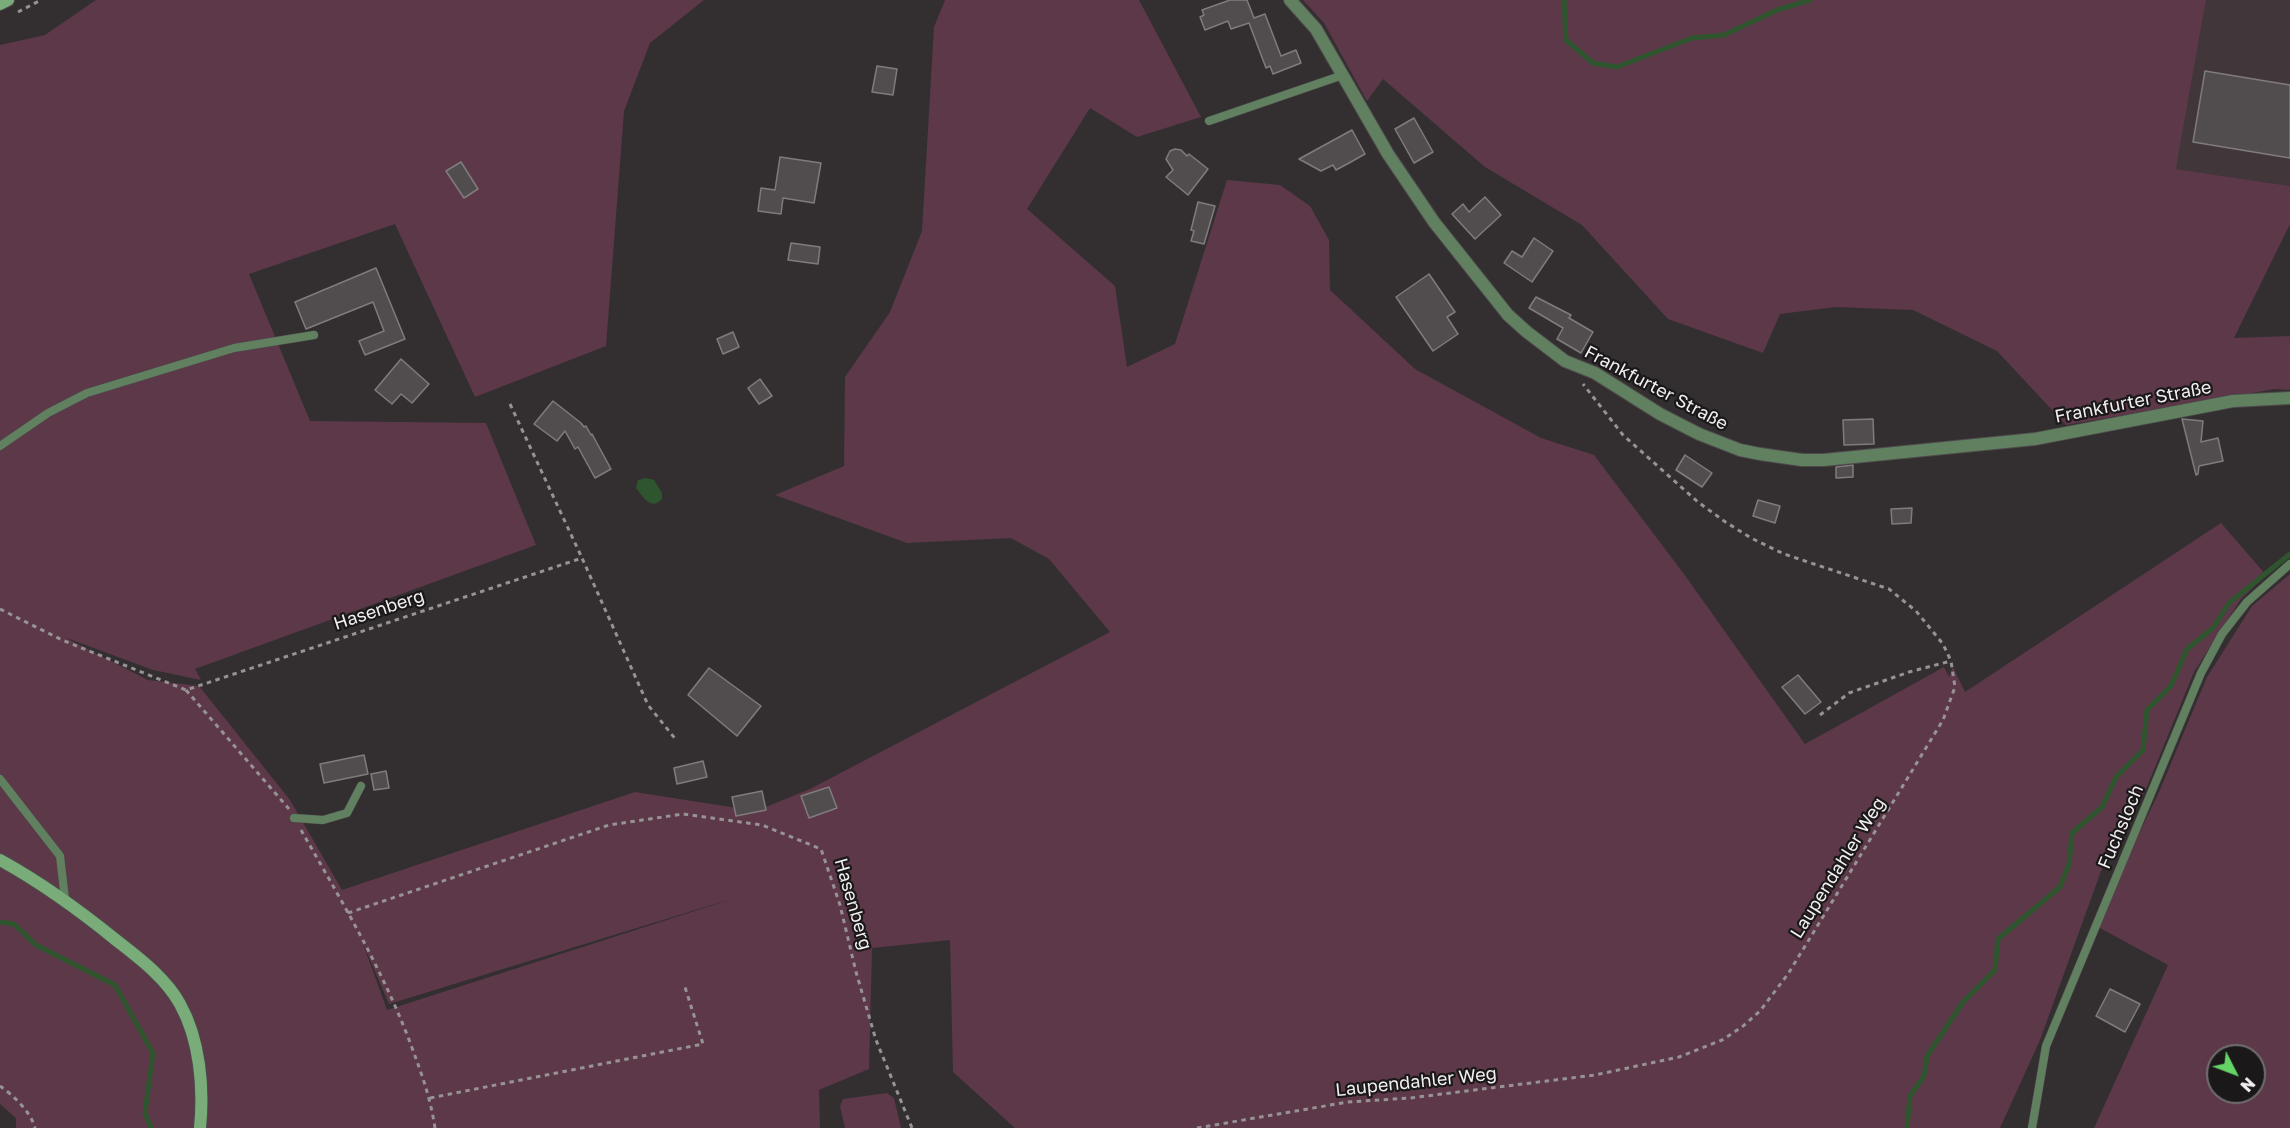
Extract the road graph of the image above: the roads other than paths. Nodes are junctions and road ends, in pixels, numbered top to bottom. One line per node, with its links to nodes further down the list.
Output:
1 (8, 0): 3 (street)
2 (1290, 0): 4 (street, Frankfurter Straße)
3 (0, 4)
4 (1343, 75): 5 (lane); 7 (street, Frankfurter Straße)
5 (1209, 121)
6 (314, 335): 8 (lane)
7 (2290, 398)
8 (0, 446)
9 (2290, 564): 16 (lane, Fuchsloch)
10 (0, 778): 14 (lane)
11 (361, 786): 12 (lane)
12 (294, 818)
13 (0, 860): 14 (street)
14 (65, 899): 15 (street)
15 (200, 1128)
16 (2032, 1128)

